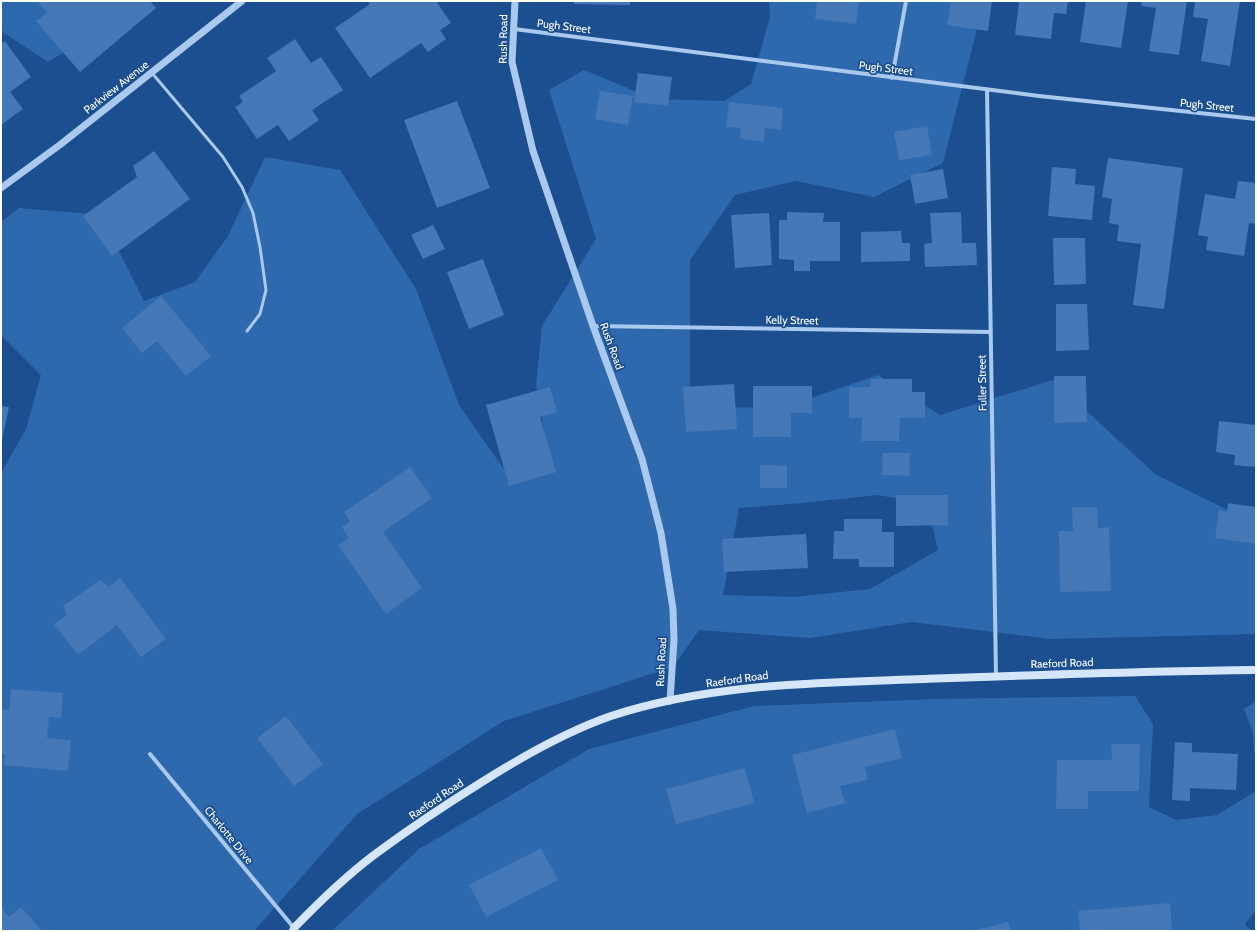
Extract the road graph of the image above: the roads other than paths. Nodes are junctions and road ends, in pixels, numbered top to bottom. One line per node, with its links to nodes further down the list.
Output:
1 (242, 1): 5 (street, Parkview Avenue)
2 (515, 1): 4 (street, Rush Road)
3 (906, 1): 6 (street)
4 (514, 29): 6 (street, Pugh Street); 10 (street, Rush Road)
5 (152, 72): 9 (street, Parkview Avenue); 11 (lane)
6 (892, 78): 7 (street, Pugh Street)
7 (987, 89): 8 (street, Pugh Street); 12 (street, Fuller Street)
8 (1256, 119)
9 (1, 188)
10 (593, 326): 12 (street, Kelly Street); 15 (street, Rush Road)
11 (247, 331)
12 (990, 332): 14 (street, Fuller Street)
13 (1256, 670): 14 (main road, Raeford Road)
14 (996, 676): 15 (main road, Raeford Road)
15 (670, 701): 17 (main road, Raeford Road)
16 (150, 754): 17 (street, Charlotte Drive)
17 (294, 930)

